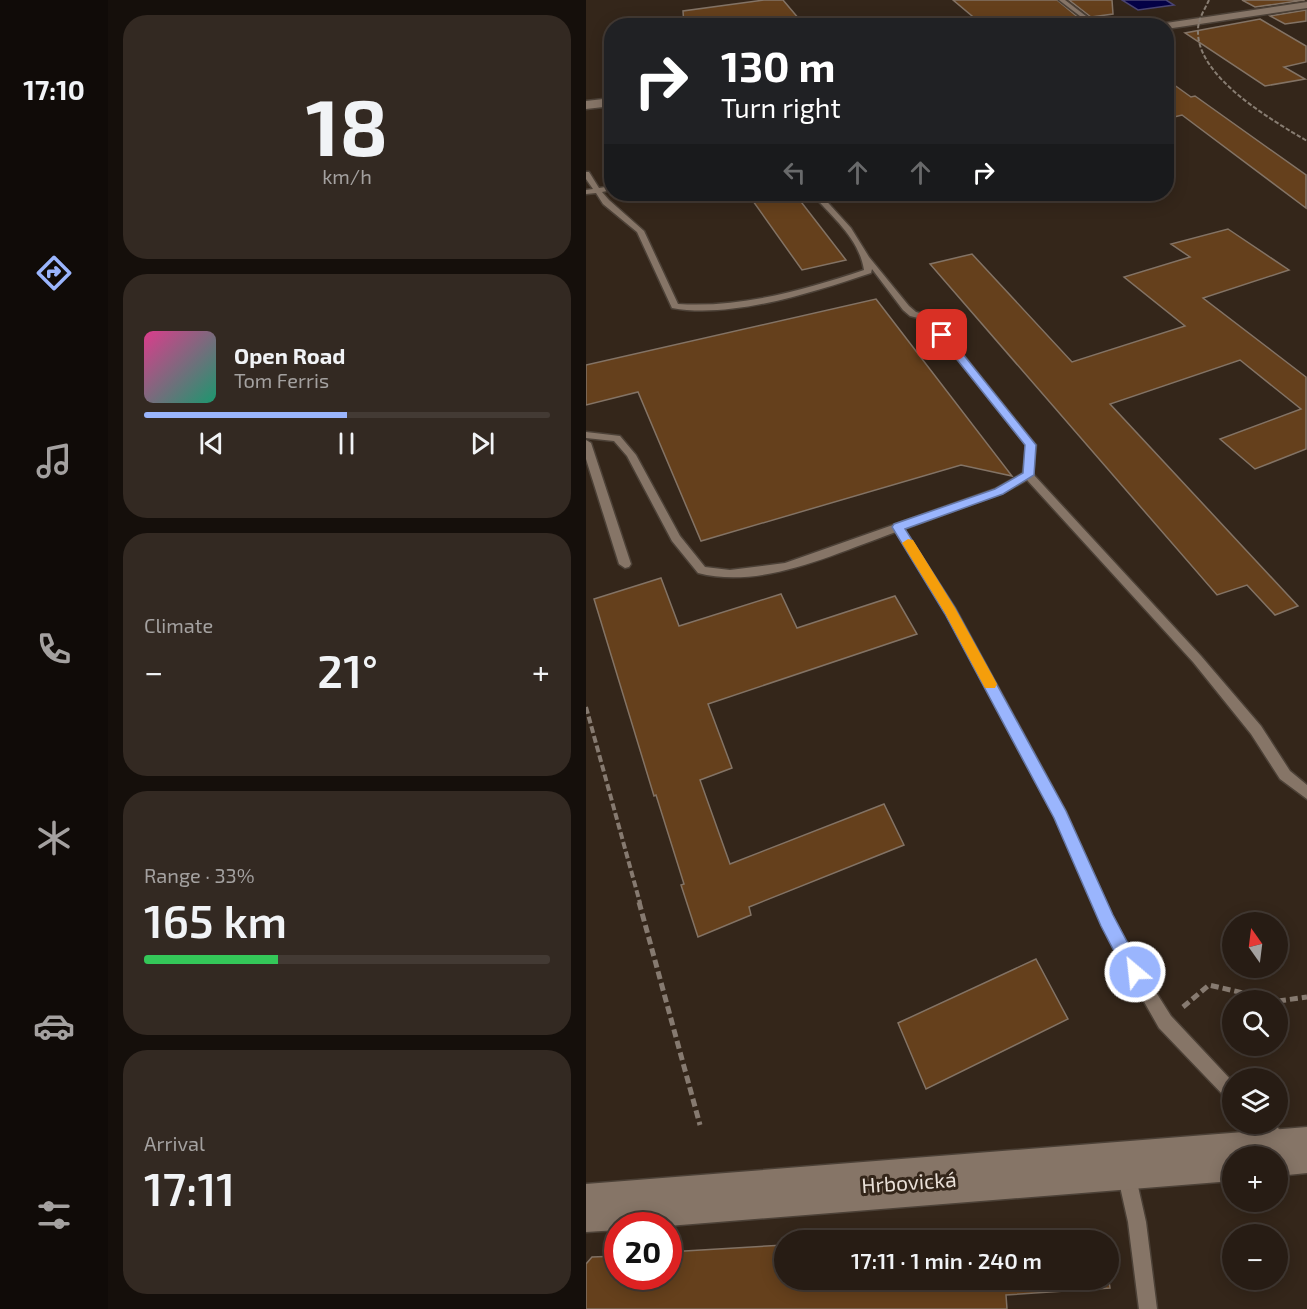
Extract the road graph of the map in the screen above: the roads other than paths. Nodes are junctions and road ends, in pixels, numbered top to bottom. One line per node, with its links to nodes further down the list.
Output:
1 (1062, 0): 3 (lane)
2 (1306, 5): 4 (street)
3 (1087, 18)
4 (1174, 25)
5 (604, 103): 6 (street)
6 (586, 105)
7 (586, 174): 9 (lane)
8 (604, 189): 9 (lane)
9 (597, 190): 10 (lane); 11 (lane)
10 (586, 192)
11 (604, 199)
12 (605, 201): 14 (lane)
13 (822, 201): 14 (lane)
14 (868, 259): 17 (lane)
15 (586, 435): 18 (lane)
16 (586, 443): 19 (lane)
17 (1028, 475): 18 (lane); 20 (lane)
18 (898, 527): 21 (lane)
19 (625, 564)
20 (1306, 793)
21 (1222, 1082)
22 (1222, 1158): 23 (main road, Hrbovická)
23 (1124, 1167): 24 (main road, Hrbovická); 25 (lane)
24 (586, 1208)
25 (1148, 1309)

